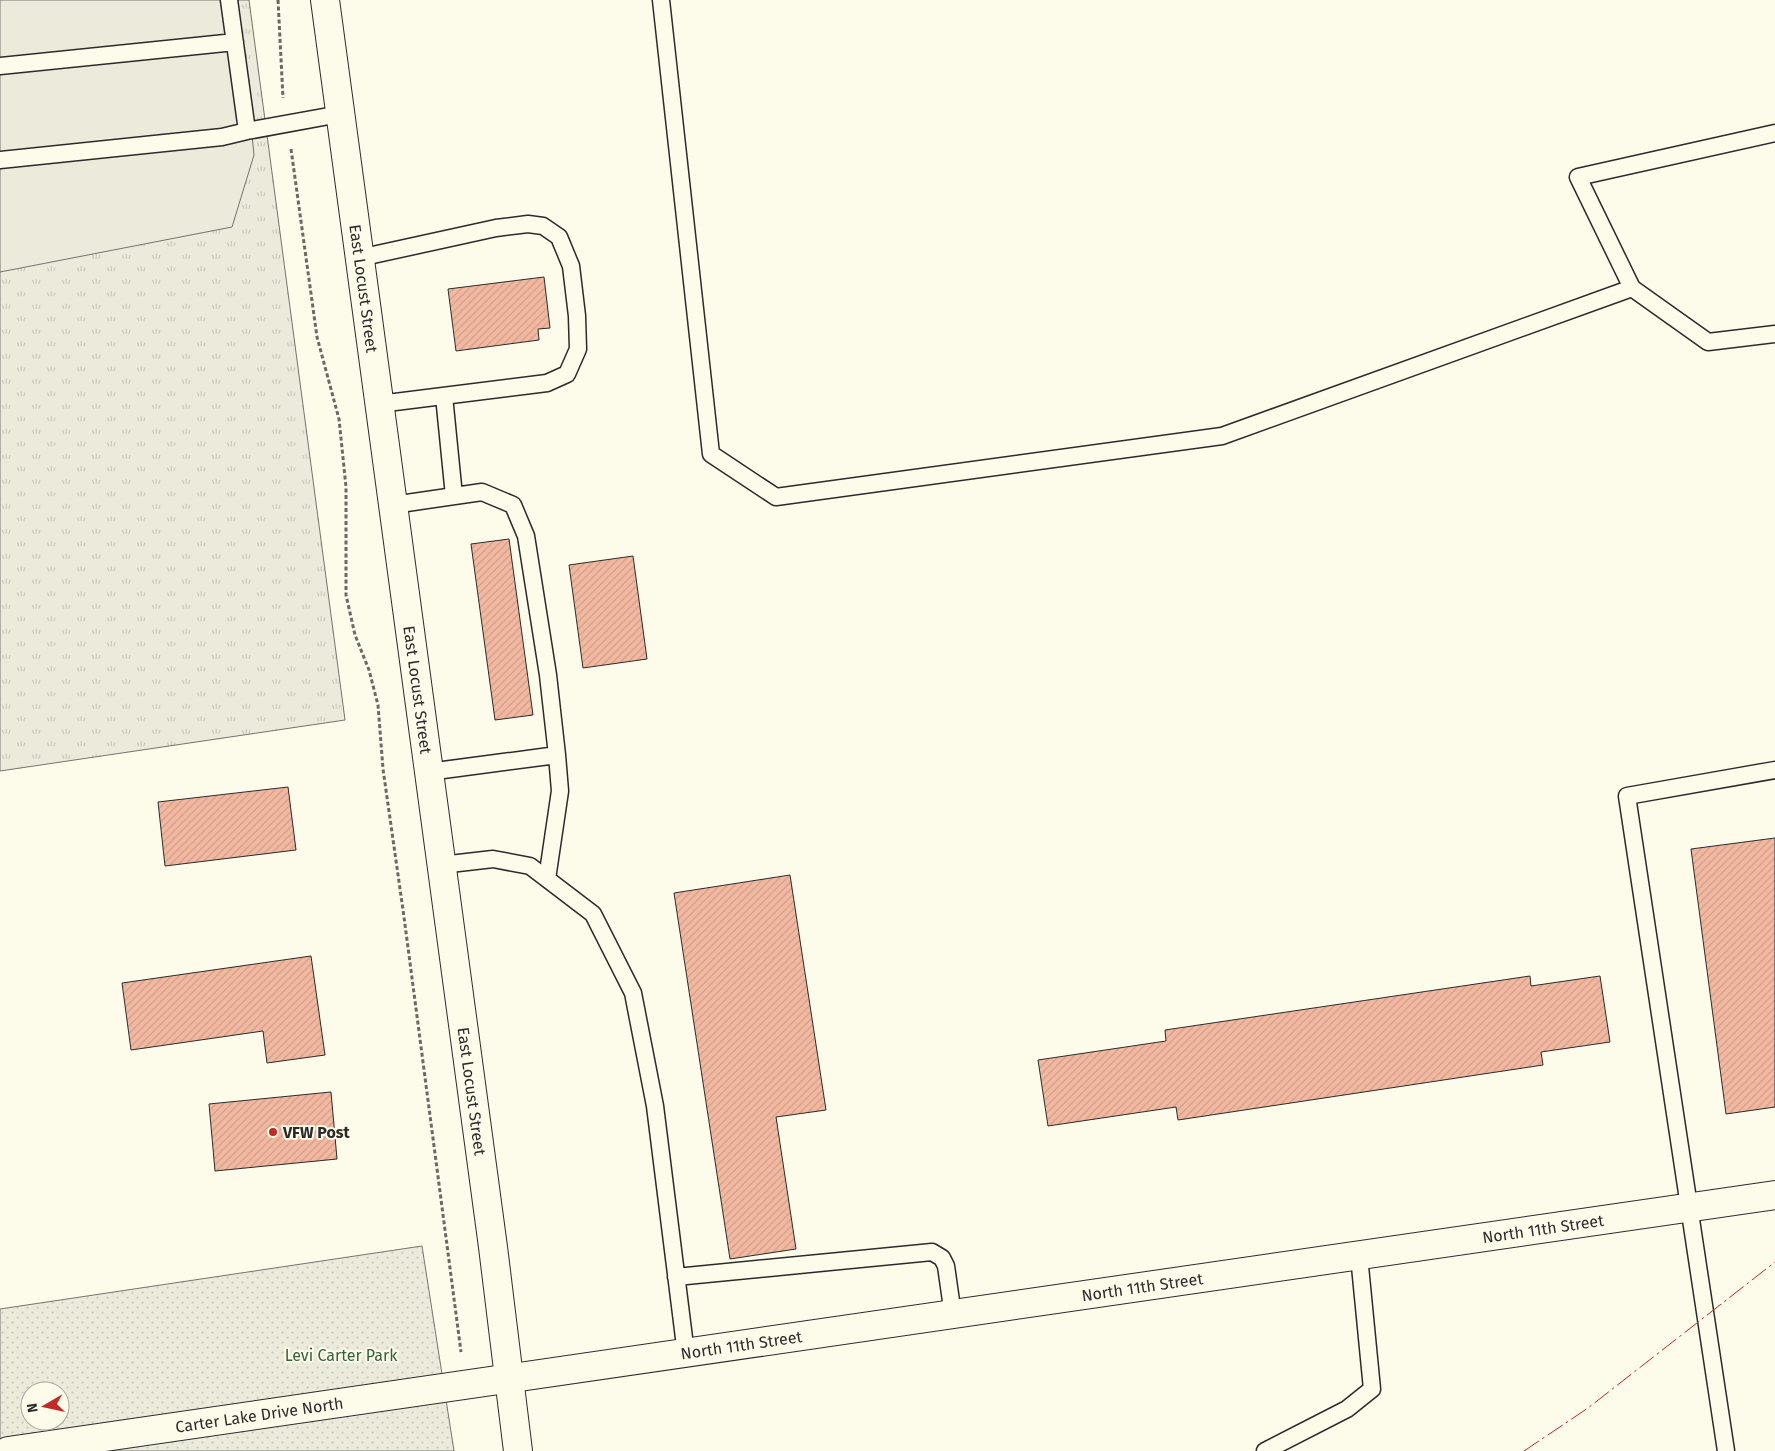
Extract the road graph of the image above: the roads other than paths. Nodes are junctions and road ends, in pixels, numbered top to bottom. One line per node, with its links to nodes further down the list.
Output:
1 (229, 0): 4 (lane)
2 (325, 0): 6 (street, East Locust Street)
3 (661, 0): 11 (lane)
4 (235, 42): 5 (lane); 7 (lane)
5 (0, 66)
6 (340, 114): 7 (lane); 10 (street, East Locust Street)
7 (247, 131): 9 (lane)
8 (1775, 133): 11 (lane)
9 (0, 160)
10 (359, 258): 13 (lane); 14 (street, East Locust Street)
11 (1632, 288): 12 (lane)
12 (1775, 334)
13 (444, 396): 14 (lane); 15 (lane)
14 (379, 404): 16 (street, East Locust Street)
15 (454, 496): 16 (lane); 17 (lane)
16 (393, 505): 19 (street, East Locust Street)
17 (557, 755): 19 (lane); 21 (lane)
18 (1775, 770): 23 (lane)
19 (428, 772): 20 (street, East Locust Street)
20 (441, 865): 21 (lane); 28 (street, East Locust Street)
21 (547, 879): 25 (lane)
22 (1775, 1195): 23 (street, North 11th Street)
23 (1690, 1207): 24 (street, North 11th Street); 32 (lane)
24 (1359, 1256): 26 (street, North 11th Street); 31 (lane)
25 (676, 1277): 26 (lane); 27 (lane)
26 (953, 1315): 27 (street, North 11th Street)
27 (686, 1354): 28 (street, North 11th Street)
28 (509, 1379): 29 (street, Carter Lake Drive North); 30 (street, East Locust Street)
29 (8, 1451)
30 (518, 1451)
31 (1265, 1451)
32 (1726, 1451)

